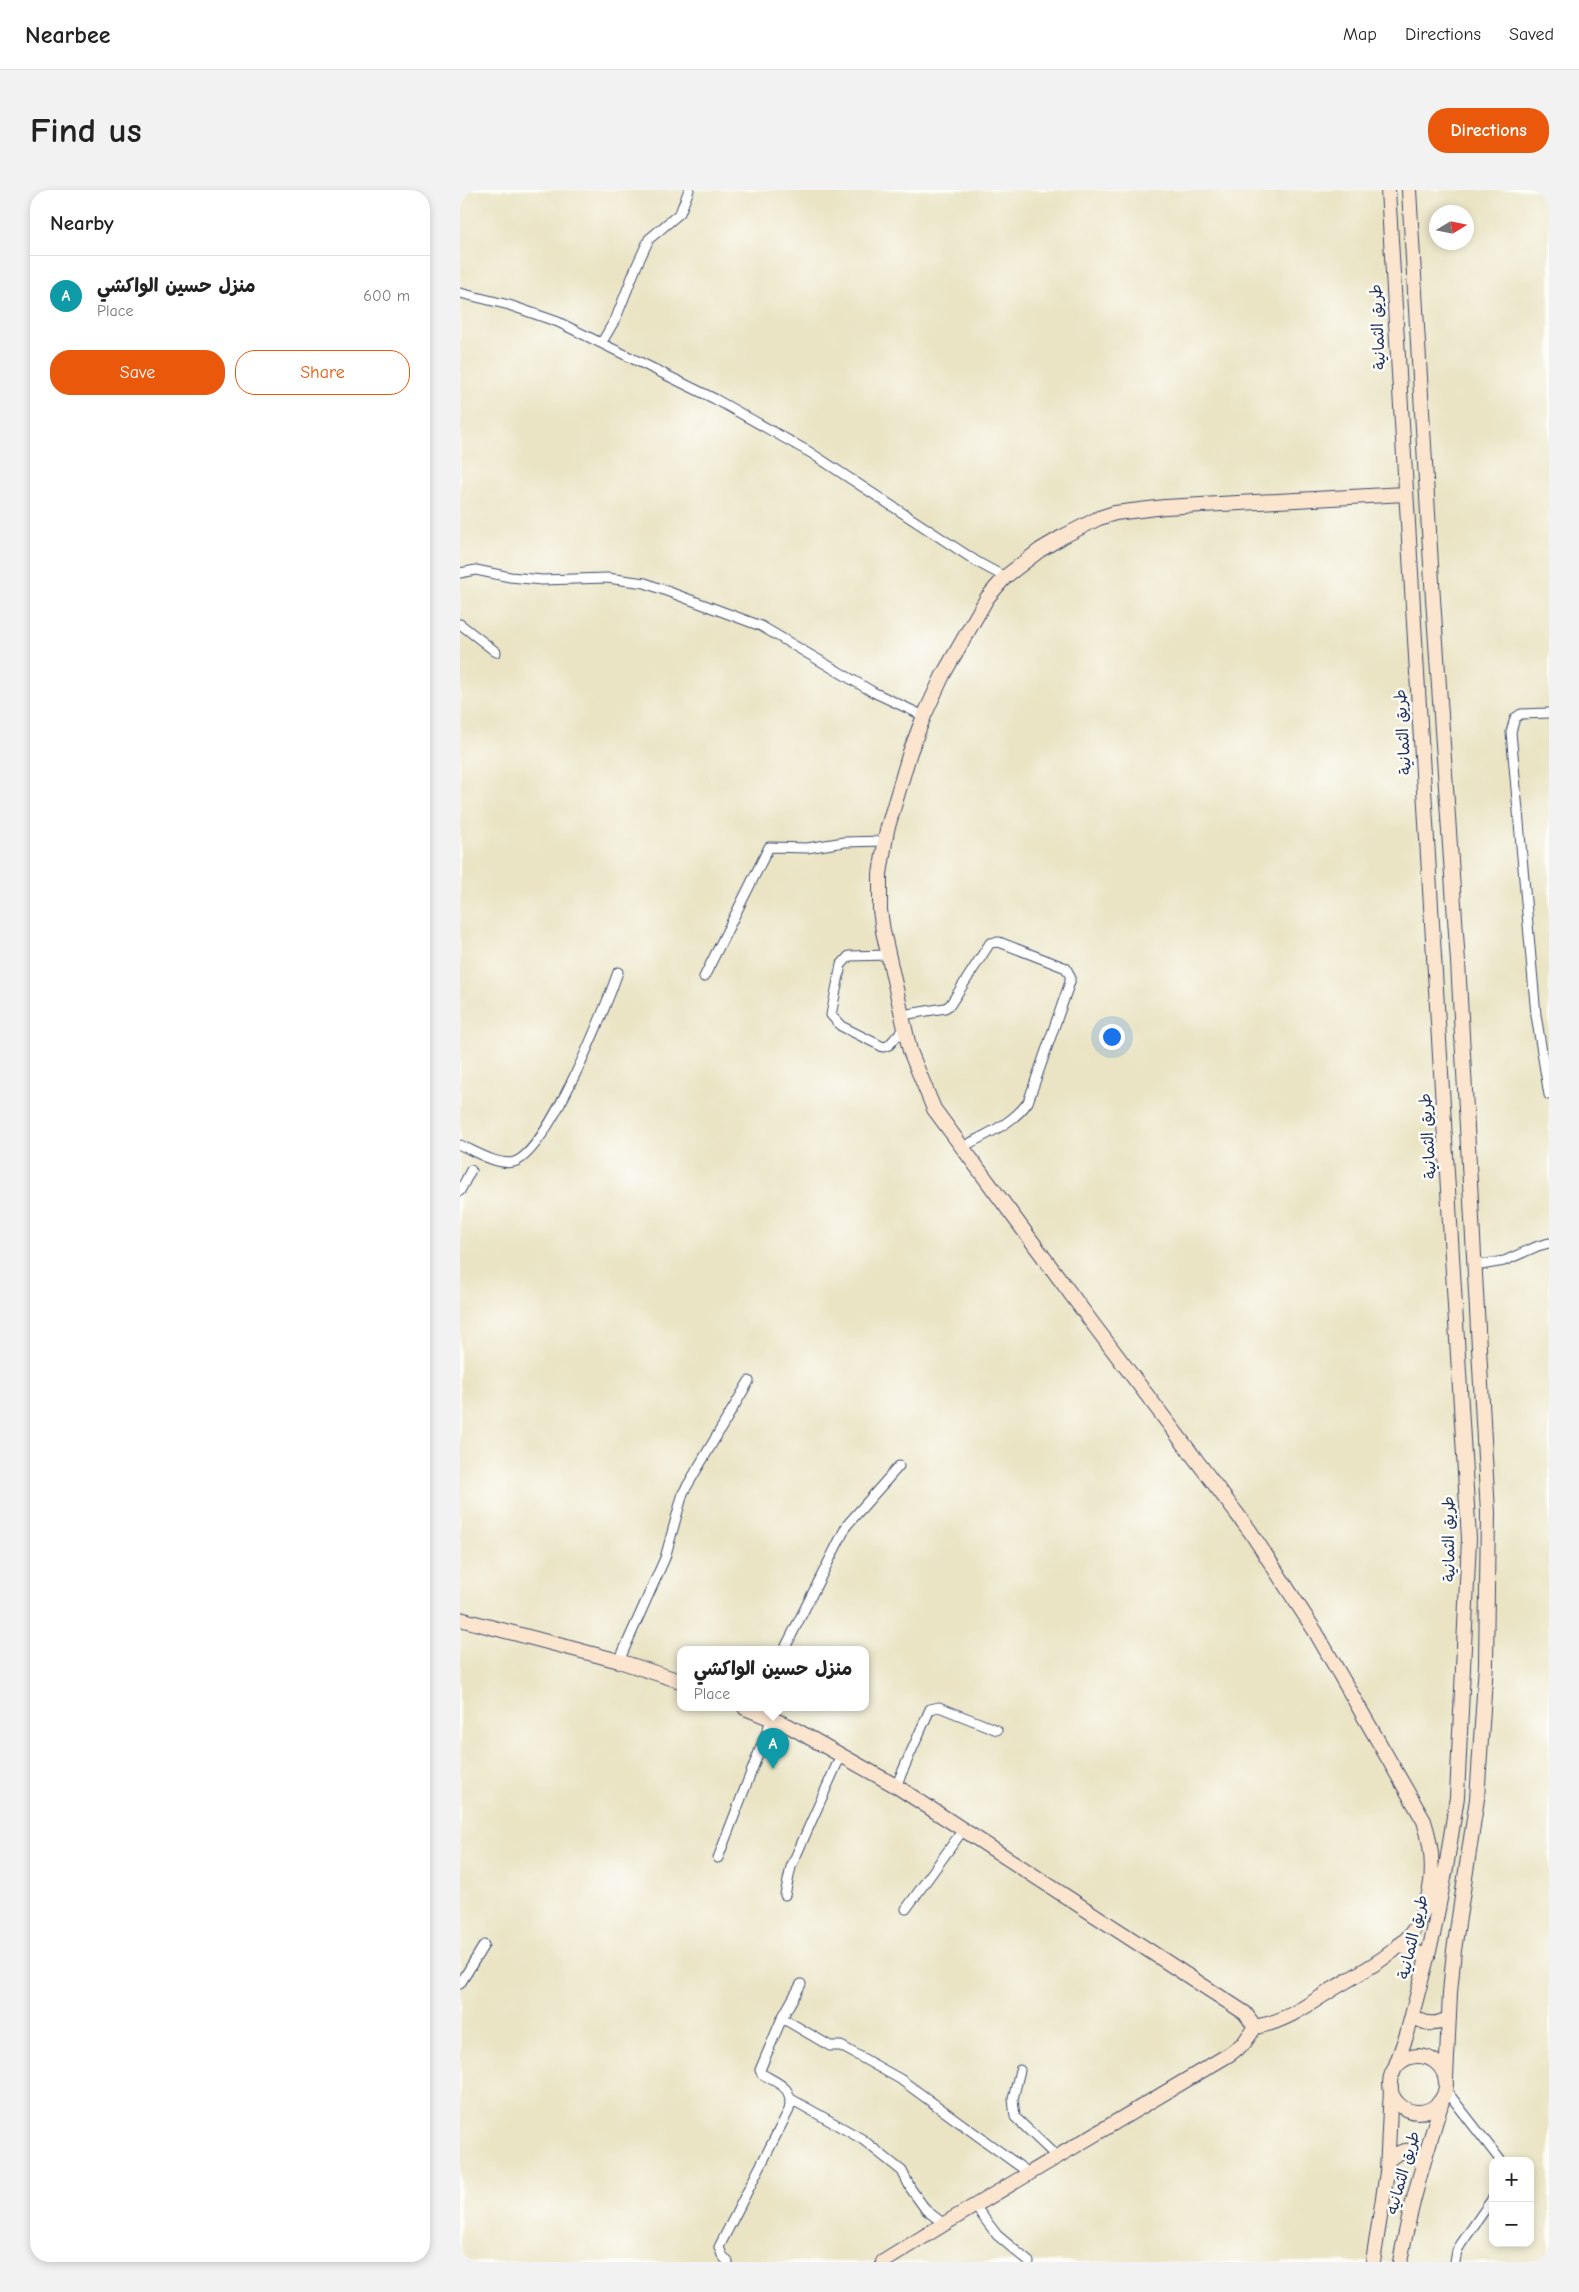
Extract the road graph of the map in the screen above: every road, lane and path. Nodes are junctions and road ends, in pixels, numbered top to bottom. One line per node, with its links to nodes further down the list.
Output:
1 (689, 190): 5 (street)
2 (1388, 190): 6 (street, طريق الثمانية)
3 (1409, 190): 24 (street, طريق الثمانيه)
4 (460, 293): 5 (street)
5 (602, 342): 8 (street)
6 (1405, 494): 8 (street); 42 (street, طريق الثمانية)
7 (460, 573): 12 (street)
8 (1005, 577): 12 (street)
9 (460, 624): 10 (street)
10 (496, 652)
11 (1549, 714): 18 (street)
12 (924, 716): 13 (street)
13 (885, 841): 14 (street); 16 (street)
14 (888, 955): 17 (street); 17 (street)
15 (618, 972): 19 (street)
16 (704, 977)
17 (903, 1021): 20 (street); 20 (street)
18 (1549, 1095)
19 (460, 1145)
20 (961, 1148): 41 (street)
21 (470, 1170): 22 (street)
22 (460, 1191)
23 (1549, 1243): 24 (street)
24 (1475, 1266): 47 (street, طريق الثمانيه)
25 (748, 1381): 29 (street)
26 (899, 1466): 28 (street)
27 (460, 1619): 29 (street)
28 (786, 1646)
29 (619, 1661): 30 (street)
30 (677, 1680)
31 (756, 1711): 32 (street)
32 (772, 1718): 34 (street); 37 (street)
33 (997, 1730): 35 (street)
34 (841, 1755): 35 (street); 38 (street)
35 (896, 1786): 36 (street)
36 (963, 1830): 39 (street); 48 (street)
37 (718, 1858)
38 (785, 1895)
39 (906, 1909)
40 (484, 1945): 43 (street)
41 (1399, 1945): 42 (street); 48 (street)
42 (1428, 1957): 45 (street, طريق الثمانية)
43 (460, 1984)
44 (802, 1984): 46 (street)
45 (1412, 2015): 47 (street); 50 (street, طريق الثمانية)
46 (782, 2018): 53 (street); 58 (street)
47 (1449, 2018): 52 (street, طريق الثمانيه)
48 (1255, 2027): 55 (street)
49 (1020, 2070): 55 (street)
50 (1393, 2073): 51 (street); 52 (street)
51 (1391, 2087): 52 (street); 56 (street)
52 (1445, 2087): 54 (street); 57 (street, طريق الثمانيه)
53 (791, 2099): 61 (street); 62 (street)
54 (1498, 2157)
55 (1058, 2158): 58 (street)
56 (1388, 2160): 57 (street); 65 (street)
57 (1422, 2164): 66 (street, طريق الثمانيه)
58 (1029, 2173): 60 (street)
59 (1490, 2202): 67 (street)
60 (975, 2206): 61 (street); 64 (street)
61 (944, 2224): 63 (street)
62 (728, 2262)
63 (883, 2262)
64 (1029, 2262)
65 (1374, 2262)
66 (1400, 2262)
67 (1455, 2262)

